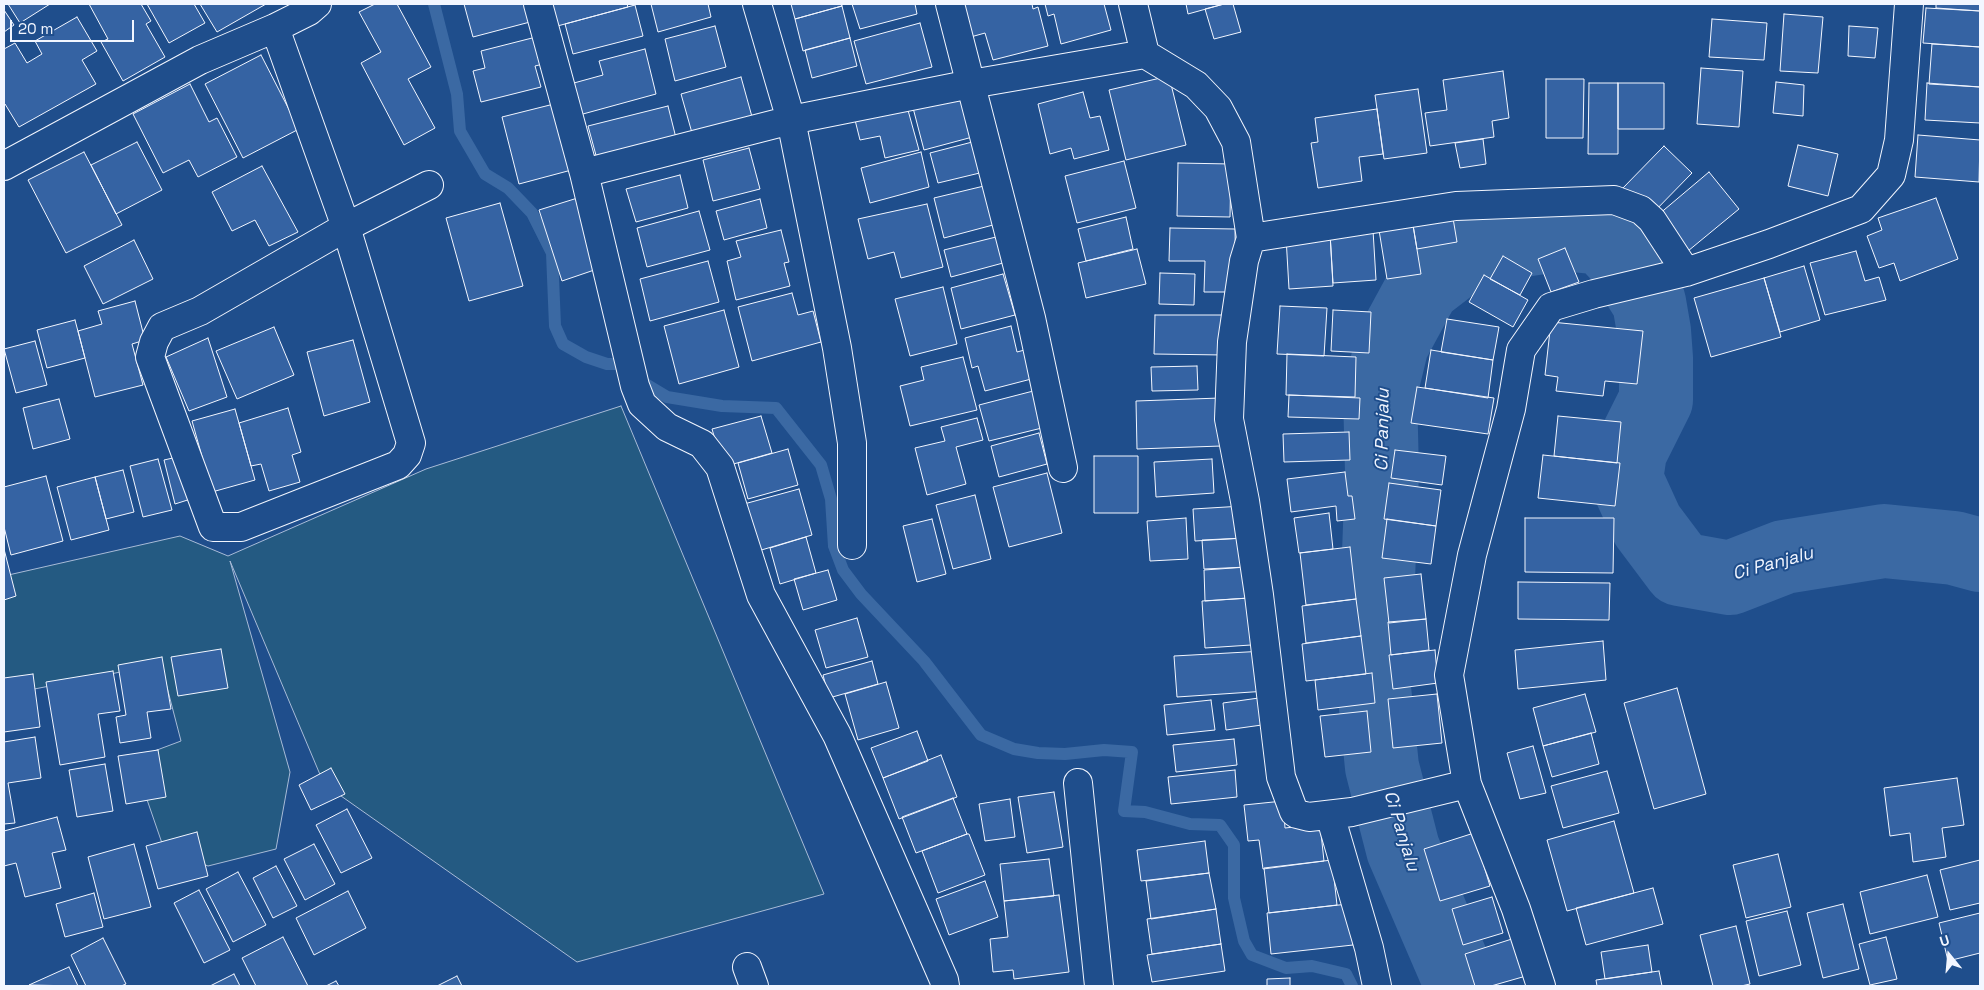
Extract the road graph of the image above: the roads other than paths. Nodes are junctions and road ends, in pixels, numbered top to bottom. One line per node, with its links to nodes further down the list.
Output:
1 (317, 4): 7 (street)
2 (538, 4): 12 (street)
3 (757, 4): 10 (street)
4 (950, 4): 9 (street)
5 (1133, 4): 8 (street)
6 (1909, 4): 16 (street)
7 (275, 28): 11 (street); 14 (street)
8 (1146, 54): 9 (street); 15 (street)
9 (971, 84): 10 (street); 17 (street)
10 (791, 120): 12 (street); 18 (street)
11 (4, 166)
12 (584, 173): 22 (street)
13 (429, 185): 14 (street)
14 (346, 228): 14 (street)
15 (1251, 238): 16 (street); 21 (street)
16 (1682, 272): 20 (street)
17 (1064, 468)
18 (852, 545)
19 (1078, 783): 23 (street)
20 (1467, 784): 21 (street); 25 (street)
21 (1341, 814): 24 (street)
22 (945, 986)
23 (1099, 986)
24 (1377, 986)
25 (1541, 986)

